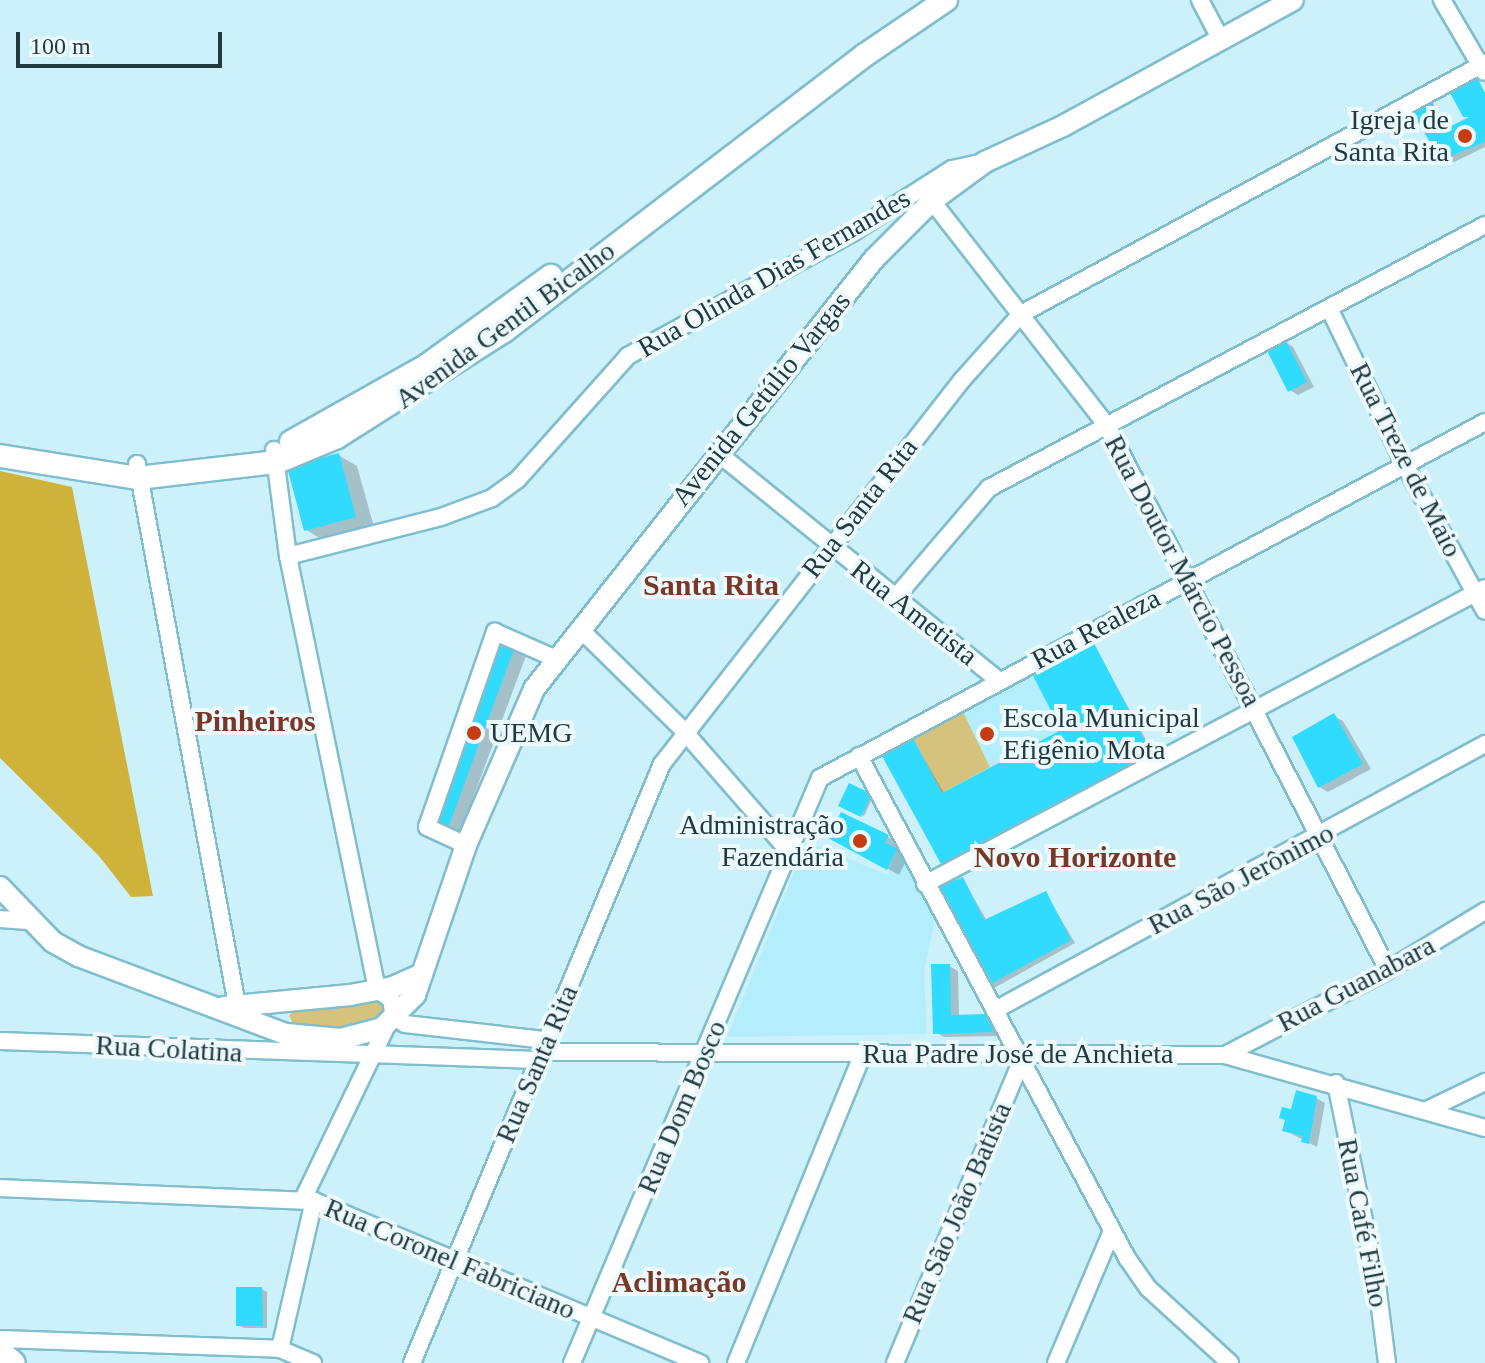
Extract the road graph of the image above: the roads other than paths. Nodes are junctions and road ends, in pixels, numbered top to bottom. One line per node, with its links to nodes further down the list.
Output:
1 (916, 0): 17 (main road, Avenida Gentil Bicalho)
2 (946, 0): 17 (main road, Avenida Gentil Bicalho)
3 (1200, 0): 6 (street)
4 (1293, 0): 6 (street, Avenida Getúlio Vargas)
5 (1442, 0): 7 (street)
6 (1221, 40): 8 (street, Avenida Getúlio Vargas)
7 (1484, 67): 11 (street, Rua Santa Rita)
8 (936, 191): 11 (street, Rua Doutor Márcio Pessoa); 15 (street, Avenida Getúlio Vargas); 21 (street, Rua Olinda Dias Fernandes)
9 (1485, 225): 10 (street)
10 (1329, 308): 13 (street); 18 (street, Rua Treze de Maio)
11 (1021, 314): 13 (street, Rua Doutor Márcio Pessoa); 20 (street, Rua Santa Rita)
12 (1485, 422): 18 (street, Rua Realeza)
13 (1107, 426): 22 (street, Rua Doutor Márcio Pessoa); 24 (street)
14 (0, 443): 19 (main road, Avenida Gentil Bicalho)
15 (719, 454): 20 (street, Rua Ametista); 26 (street, Avenida Getúlio Vargas)
16 (0, 456): 19 (main road, Avenida Gentil Bicalho)
17 (276, 456): 19 (main road, Avenida Gentil Bicalho); 21 (street)
18 (1405, 465): 22 (street, Rua Realeza); 23 (street, Rua Treze de Maio)
19 (138, 471): 45 (street)
20 (830, 546): 24 (street, Rua Ametista); 30 (street, Rua Santa Rita)
21 (288, 556): 43 (street)
22 (1190, 580): 28 (street, Rua Realeza); 29 (street, Rua Doutor Márcio Pessoa)
23 (1480, 591): 25 (street, Rua Treze de Maio); 29 (street)
24 (895, 598): 28 (street, Rua Ametista)
25 (1485, 611)
26 (581, 630): 27 (street, Avenida Getúlio Vargas); 30 (street)
27 (554, 658): 34 (street, Avenida Getúlio Vargas); 34 (street)
28 (999, 681): 32 (street, Rua Realeza)
29 (1254, 709): 33 (street, Rua Doutor Márcio Pessoa); 36 (street)
30 (683, 730): 35 (street); 50 (street, Rua Santa Rita)
31 (1485, 744): 33 (street, Rua São Jerônimo)
32 (859, 756): 35 (street, Rua Realeza); 36 (street)
33 (1321, 837): 41 (street, Rua Doutor Márcio Pessoa); 46 (street, Rua São Jerônimo)
34 (466, 845): 42 (street, Avenida Getúlio Vargas)
35 (786, 848): 55 (street, Rua Dom Bosco)
36 (925, 884): 46 (street)
37 (0, 887): 40 (street)
38 (1485, 911): 41 (street, Rua Guanabara)
39 (0, 919): 40 (street)
40 (31, 921): 45 (street)
41 (1388, 970): 53 (street, Rua Guanabara)
42 (422, 974): 43 (street); 47 (street, Avenida Getúlio Vargas)
43 (377, 990): 44 (street); 47 (street)
44 (287, 1002): 45 (street); 48 (street)
45 (232, 1009): 48 (street)
46 (995, 1010): 56 (street)
47 (391, 1020): 48 (street); 50 (street, Rua Padre José de Anchieta); 54 (street)
48 (291, 1035): 52 (street)
49 (0, 1041): 52 (street, Rua Colatina)
50 (542, 1051): 54 (street, Rua Padre José de Anchieta); 55 (street, Rua Padre José de Anchieta); 64 (street, Rua Santa Rita)
51 (863, 1054): 55 (street, Rua Padre José de Anchieta); 56 (street, Rua Padre José de Anchieta); 74 (street)
52 (312, 1055): 54 (street, Rua Padre José de Anchieta)
53 (1225, 1055): 56 (street, Rua Padre José de Anchieta); 58 (street, Rua Padre José de Anchieta)
54 (372, 1056): 62 (street)
55 (706, 1056): 65 (street, Rua Dom Bosco)
56 (1018, 1059): 63 (street); 75 (street, Rua São João Batista)
57 (1485, 1082): 59 (street)
58 (1336, 1083): 59 (street, Rua Padre José de Anchieta); 78 (street, Rua Café Filho)
59 (1425, 1111): 60 (street, Rua Padre José de Anchieta)
60 (1485, 1128)
61 (0, 1188): 62 (street, Rua Coronel Fabriciano)
62 (308, 1200): 64 (street, Rua Coronel Fabriciano); 67 (street)
63 (1112, 1231): 76 (street); 77 (street)
64 (456, 1262): 65 (street, Rua Coronel Fabriciano); 71 (street, Rua Santa Rita)
65 (590, 1318): 72 (street, Rua Dom Bosco); 73 (street, Rua Coronel Fabriciano)
66 (0, 1339): 67 (street)
67 (280, 1349): 70 (street)
68 (0, 1351): 69 (main road)
69 (14, 1363)
70 (313, 1363)
71 (412, 1363)
72 (572, 1363)
73 (700, 1363)
74 (736, 1363)
75 (895, 1363)
76 (1056, 1363)
77 (1230, 1363)
78 (1387, 1363)

